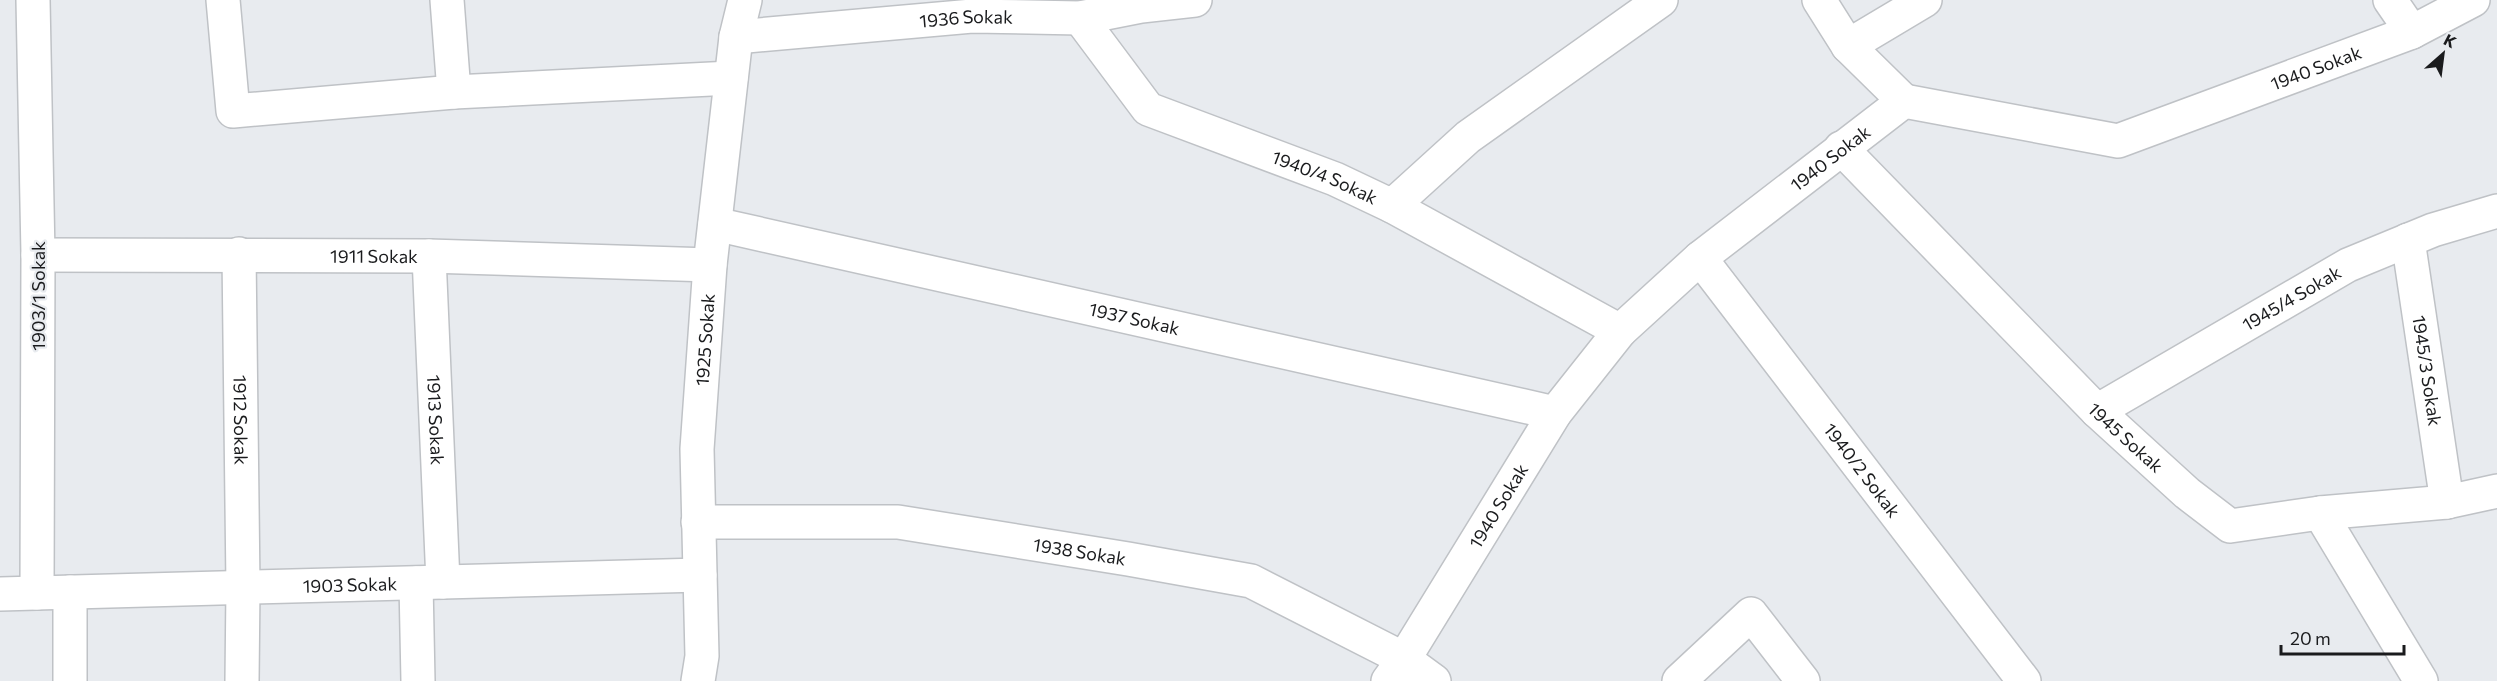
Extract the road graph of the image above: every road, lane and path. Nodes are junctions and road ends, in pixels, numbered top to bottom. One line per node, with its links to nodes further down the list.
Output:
1 (33, 0): 24 (street, 1903/1 Sokak)
2 (223, 0): 16 (street)
3 (447, 0): 16 (street)
4 (745, 0): 13 (street, 1925 Sokak)
5 (1195, 0): 11 (street, 1936 Sokak)
6 (1661, 0): 19 (street, 1940/4 Sokak)
7 (1819, 0): 14 (street)
8 (1925, 0): 14 (street)
9 (2390, 0): 12 (street)
10 (2473, 0): 12 (street, 1940 Sokak)
11 (1080, 18): 13 (street, 1936 Sokak); 19 (street, 1940/4 Sokak)
12 (2412, 32): 17 (street, 1940 Sokak)
13 (736, 37): 15 (street, 1925 Sokak)
14 (1848, 46): 17 (street)
15 (731, 78): 16 (street); 21 (street, 1925 Sokak)
16 (454, 92)
17 (1904, 101): 18 (street, 1940 Sokak)
18 (1841, 148): 26 (street, 1940 Sokak); 29 (street, 1945 Sokak)
19 (1392, 206): 28 (street)
20 (2497, 211): 22 (street, 1945/4 Sokak)
21 (715, 225): 27 (street, 1925 Sokak); 30 (street, 1937 Sokak)
22 (2408, 240): 29 (street, 1945/4 Sokak); 32 (street, 1945/3 Sokak)
23 (238, 254): 24 (street, 1911 Sokak); 25 (street, 1911 Sokak); 37 (street, 1912 Sokak)
24 (38, 255): 39 (street, 1903/1 Sokak)
25 (429, 256): 27 (street, 1911 Sokak); 36 (street, 1913 Sokak)
26 (1700, 258): 28 (street, 1940 Sokak); 49 (street, 1940/2 Sokak)
27 (710, 265): 34 (street, 1925 Sokak)
28 (1620, 331): 30 (street, 1940 Sokak)
29 (2097, 411): 33 (street, 1945 Sokak)
30 (1555, 413): 41 (street, 1940 Sokak)
31 (2497, 491): 32 (street, 1945 Sokak)
32 (2447, 502): 33 (street, 1945 Sokak)
33 (2320, 513): 50 (street)
34 (698, 522): 35 (street, 1925 Sokak); 41 (street, 1938 Sokak)
35 (700, 575): 36 (street, 1903 Sokak); 45 (street, 1925 Sokak)
36 (429, 582): 37 (street, 1903 Sokak); 44 (street, 1913 Sokak)
37 (243, 587): 38 (street, 1903 Sokak); 43 (street, 1912 Sokak)
38 (70, 592): 39 (street, 1903 Sokak); 42 (street)
39 (38, 593): 40 (street, 1903 Sokak)
40 (0, 594)
41 (1396, 670): 46 (street, 1938 Sokak)
42 (70, 681)
43 (242, 681)
44 (418, 681)
45 (698, 681)
46 (1434, 681)
47 (1679, 681): 48 (street)
48 (1803, 681)
49 (2024, 681)
50 (2421, 681)

